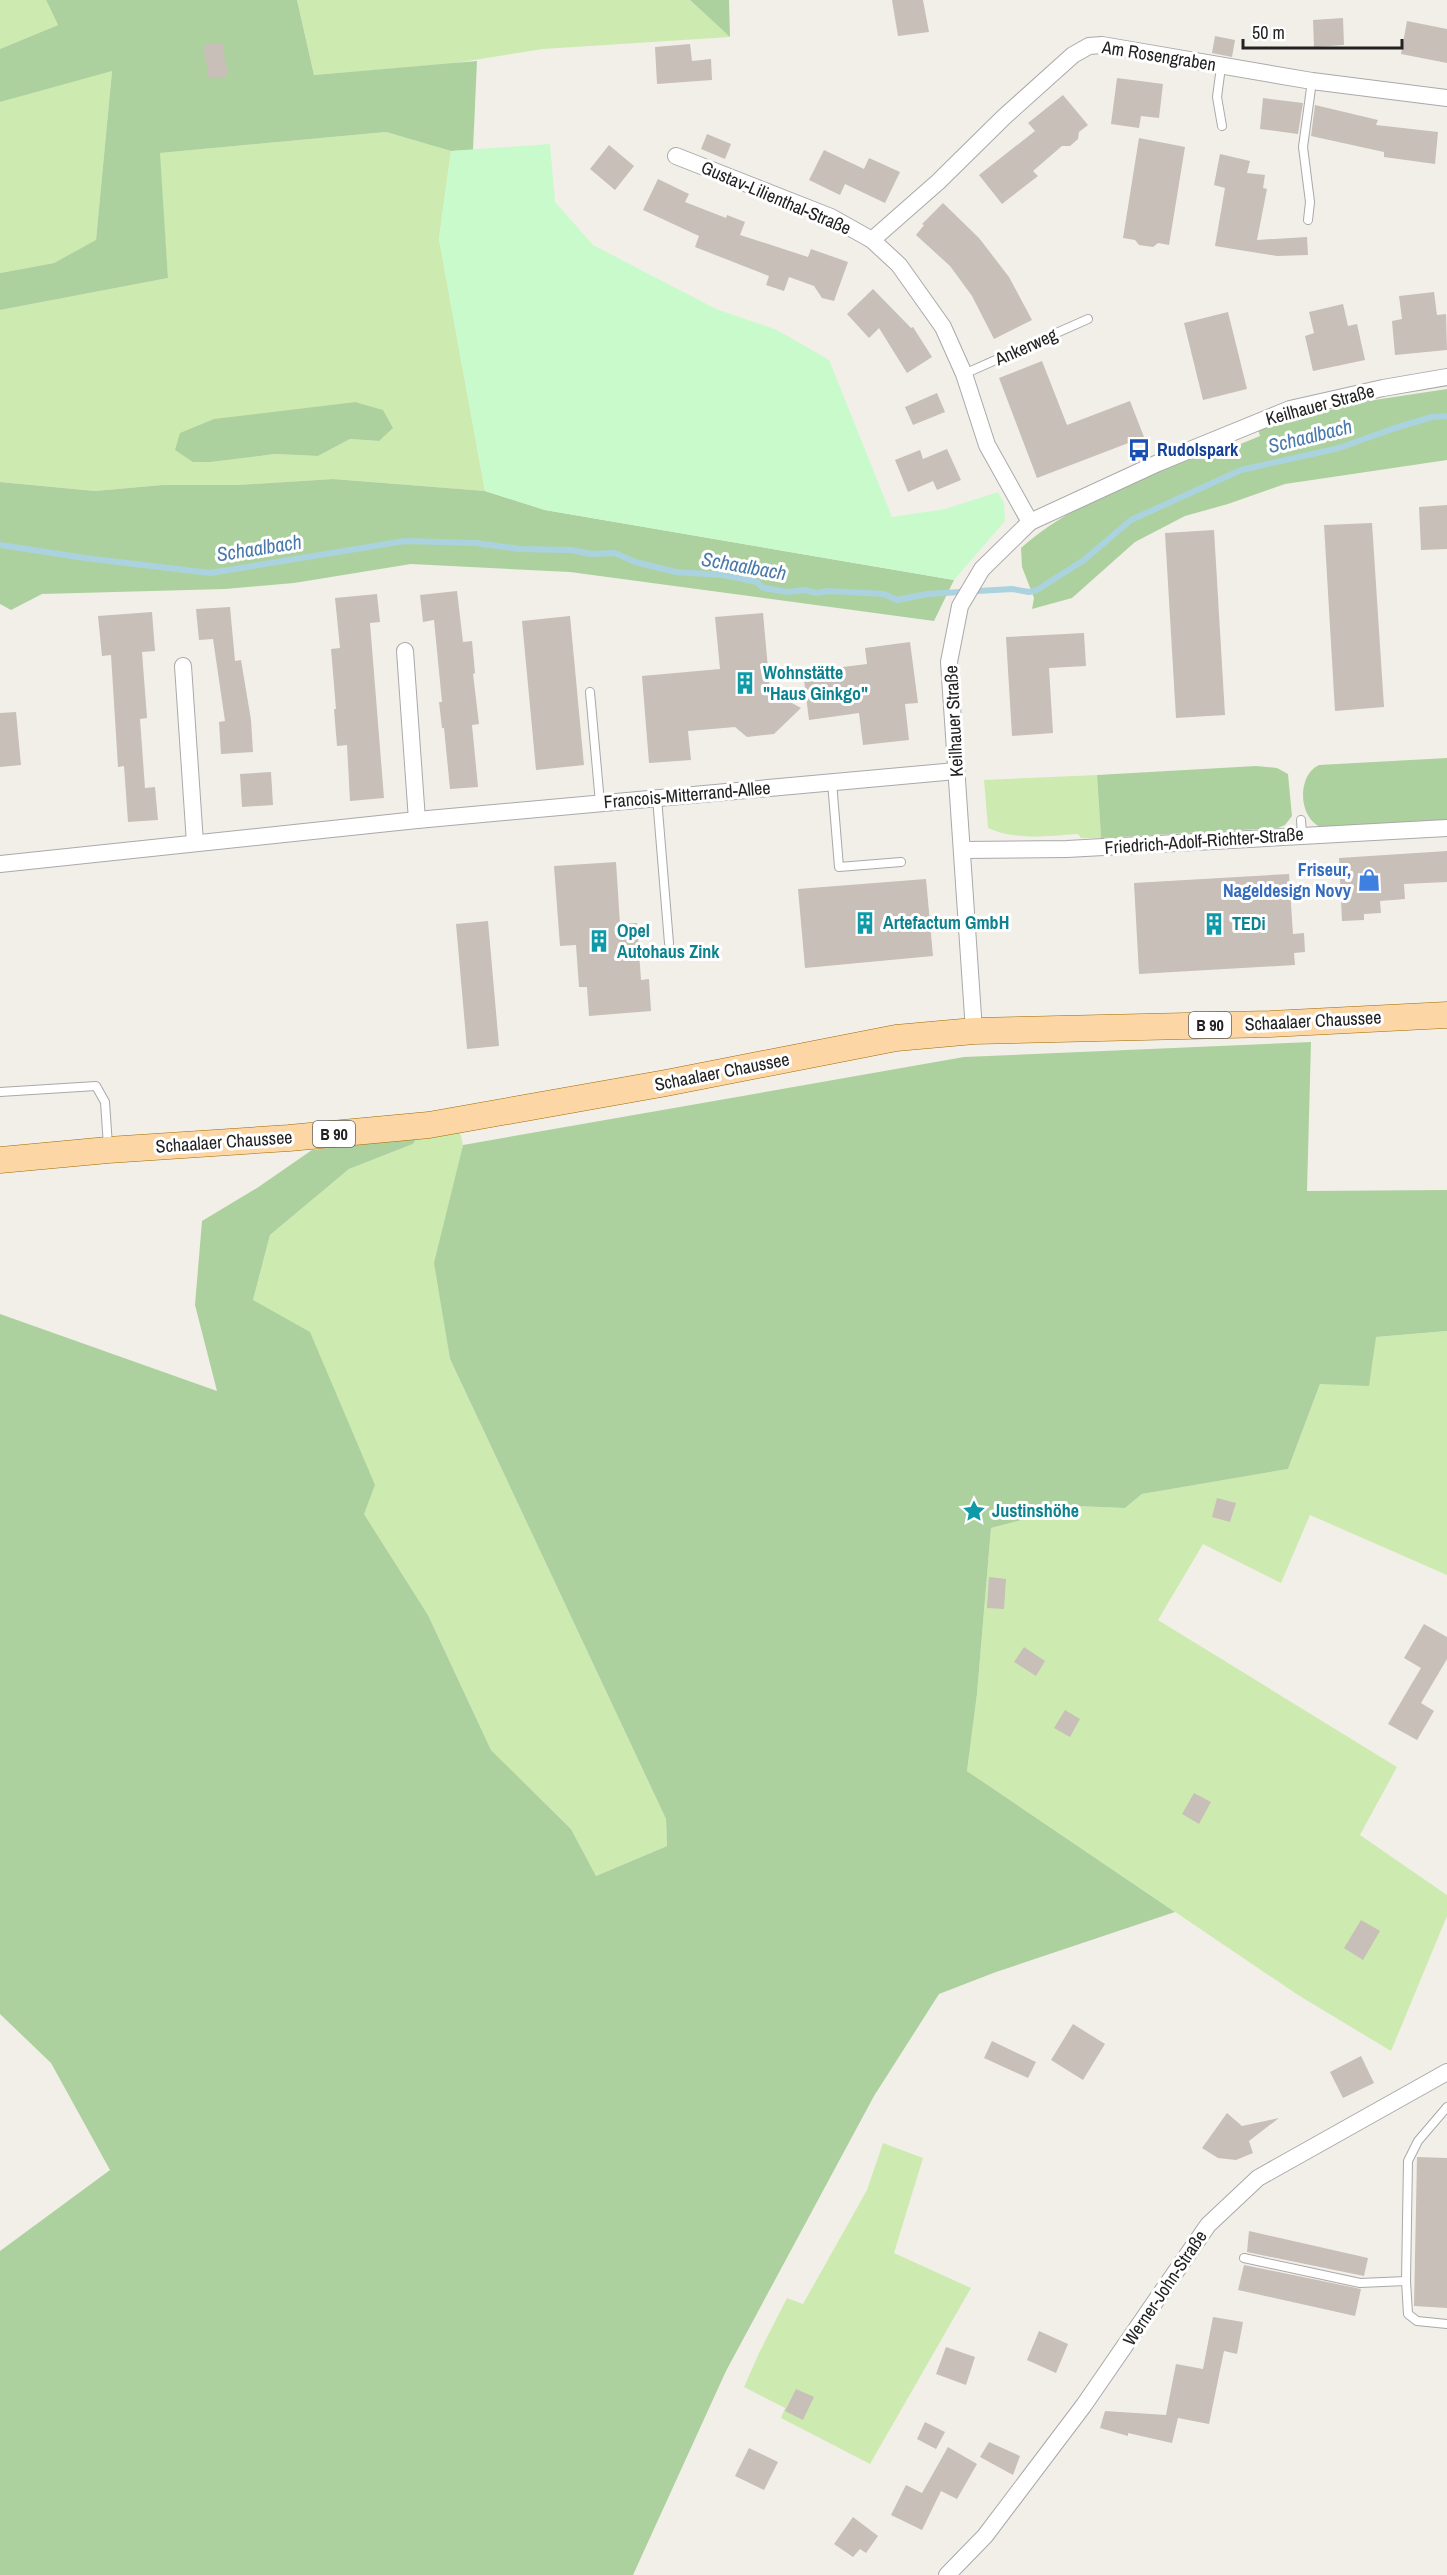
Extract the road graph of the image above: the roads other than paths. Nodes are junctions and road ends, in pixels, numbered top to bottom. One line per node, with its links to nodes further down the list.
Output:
1 (1221, 67): 2 (street, Am Rosengraben); 4 (lane); 7 (street, Am Rosengraben)
2 (1312, 81): 3 (street, Am Rosengraben); 6 (lane)
3 (1447, 98)
4 (1222, 126)
5 (676, 156): 7 (street, Gustav-Lilienthal-Straße)
6 (1308, 220)
7 (872, 240): 9 (street, Gustav-Lilienthal-Straße)
8 (1088, 320): 9 (lane, Ankerweg)
9 (964, 374): 11 (street, Gustav-Lilienthal-Straße)
10 (1447, 377): 11 (street, Keilhauer Straße)
11 (1030, 522): 15 (street, Keilhauer Straße)
12 (405, 651): 19 (street)
13 (183, 666): 21 (street)
14 (590, 692): 18 (lane)
15 (956, 771): 16 (street, Francois-Mitterrand-Allee); 22 (street, Keilhauer Straße)
16 (832, 782): 17 (street, Francois-Mitterrand-Allee); 23 (lane)
17 (657, 798): 18 (street, Francois-Mitterrand-Allee); 25 (lane)
18 (600, 803): 19 (street, Francois-Mitterrand-Allee)
19 (417, 820): 21 (street, Francois-Mitterrand-Allee)
20 (1447, 828): 22 (street, Friedrich-Adolf-Richter-Straße)
21 (195, 843): 24 (street, Francois-Mitterrand-Allee)
22 (962, 850): 27 (street, Keilhauer Straße)
23 (901, 862)
24 (0, 864)
25 (669, 943)
26 (1447, 1015): 27 (main road, Schaalaer Chaussee / B 90)
27 (974, 1031): 29 (main road, Schaalaer Chaussee / B 90)
28 (0, 1092): 29 (lane)
29 (108, 1150): 30 (main road, Schaalaer Chaussee / B 90)
30 (0, 1160)
31 (1447, 2072): 36 (street, Werner-John-Straße)
32 (1447, 2108): 34 (lane)
33 (1244, 2258): 34 (lane)
34 (1406, 2281): 35 (lane)
35 (1447, 2324)
36 (947, 2575)

